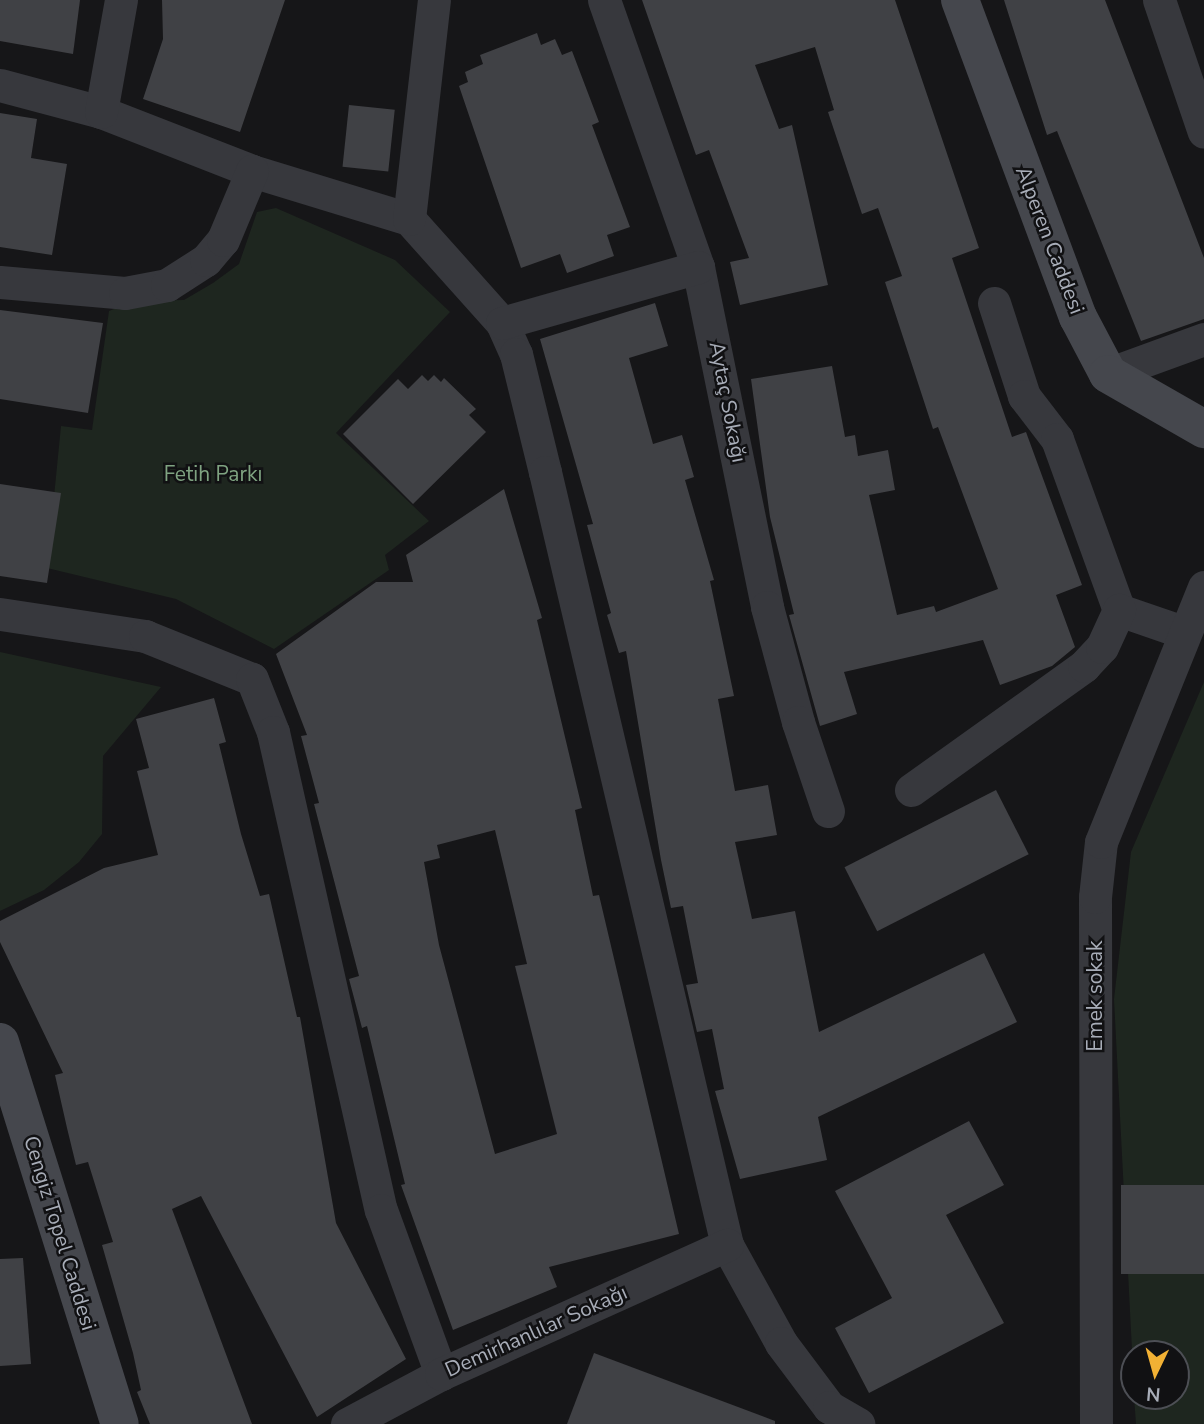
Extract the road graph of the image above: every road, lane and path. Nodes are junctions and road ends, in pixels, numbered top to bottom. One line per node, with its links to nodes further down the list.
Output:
1 (121, 0): 7 (street)
2 (434, 0): 10 (street)
3 (604, 0): 11 (street, Aytaç Sokağı)
4 (960, 0): 16 (street, Alperen Caddesi)
5 (1159, 0): 8 (street)
6 (0, 85): 7 (street)
7 (101, 112): 9 (street)
8 (1204, 132)
9 (252, 171): 10 (street); 12 (street)
10 (409, 219): 14 (street)
11 (698, 267): 14 (street); 23 (street, Aytaç Sokağı)
12 (0, 282)
13 (994, 303): 19 (street)
14 (502, 323): 25 (street)
15 (1204, 339): 16 (street)
16 (1108, 374): 17 (street)
17 (1204, 429)
18 (1204, 587): 21 (street, Emek sokak)
19 (1119, 610): 21 (street); 22 (street)
20 (0, 614): 26 (street)
21 (1183, 632): 30 (street, Emek sokak)
22 (911, 790)
23 (828, 811)
24 (0, 1042): 27 (street, Cengiz Topel Caddesi)
25 (727, 1245): 26 (street, Demirhanlılar Sokağı); 29 (street)
26 (441, 1374): 28 (street, Demirhanlılar Sokağı)
27 (120, 1424)
28 (347, 1424)
29 (859, 1424)
30 (1096, 1424)

